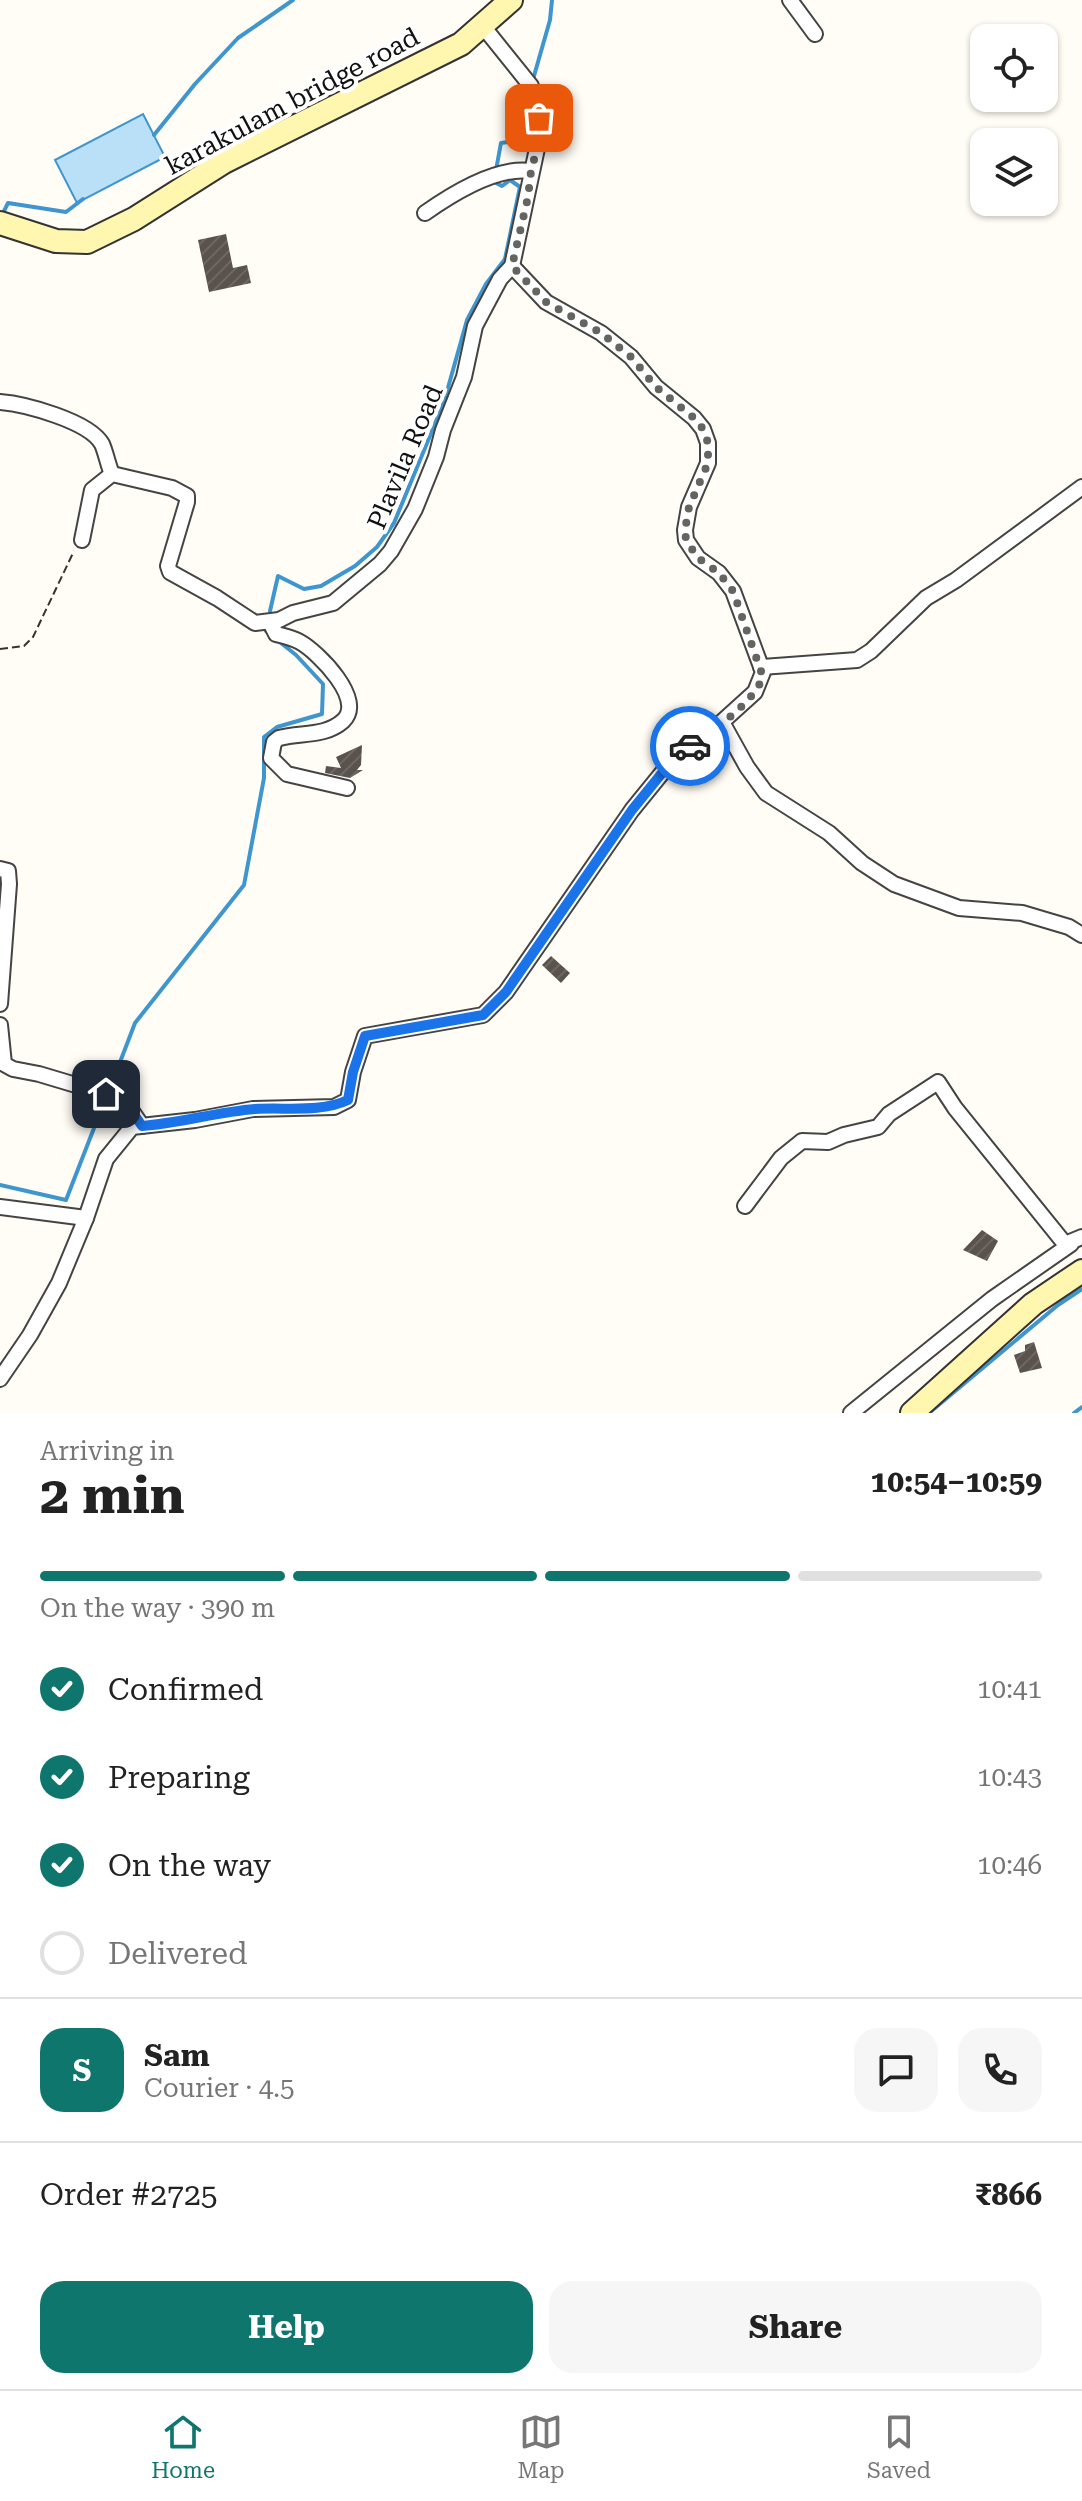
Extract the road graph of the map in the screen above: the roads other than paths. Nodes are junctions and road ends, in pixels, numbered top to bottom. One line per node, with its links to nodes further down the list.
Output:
1 (511, 0): 3 (main road, karakulam bridge road)
2 (790, 0): 4 (street)
3 (482, 25): 5 (street); 7 (main road, karakulam bridge road)
4 (815, 34)
5 (531, 171): 6 (street); 8 (street)
6 (425, 213)
7 (3, 224)
8 (512, 266): 13 (street, Plavila Road); 14 (street)
9 (0, 402): 10 (street)
10 (112, 474): 12 (street); 13 (street)
11 (1082, 487): 14 (street)
12 (82, 540)
13 (270, 622): 16 (street)
14 (761, 667): 15 (street)
15 (722, 722): 18 (street); 21 (street)
16 (347, 788)
17 (0, 869): 19 (street)
18 (1082, 935)
19 (0, 1004)
20 (0, 1025): 21 (street)
21 (142, 1126): 24 (street)
22 (745, 1206): 25 (street)
23 (0, 1207): 24 (street)
24 (86, 1218): 27 (street)
25 (1076, 1241): 28 (street)
26 (1082, 1271): 29 (main road)
27 (0, 1379)
28 (851, 1413)
29 (912, 1413)

